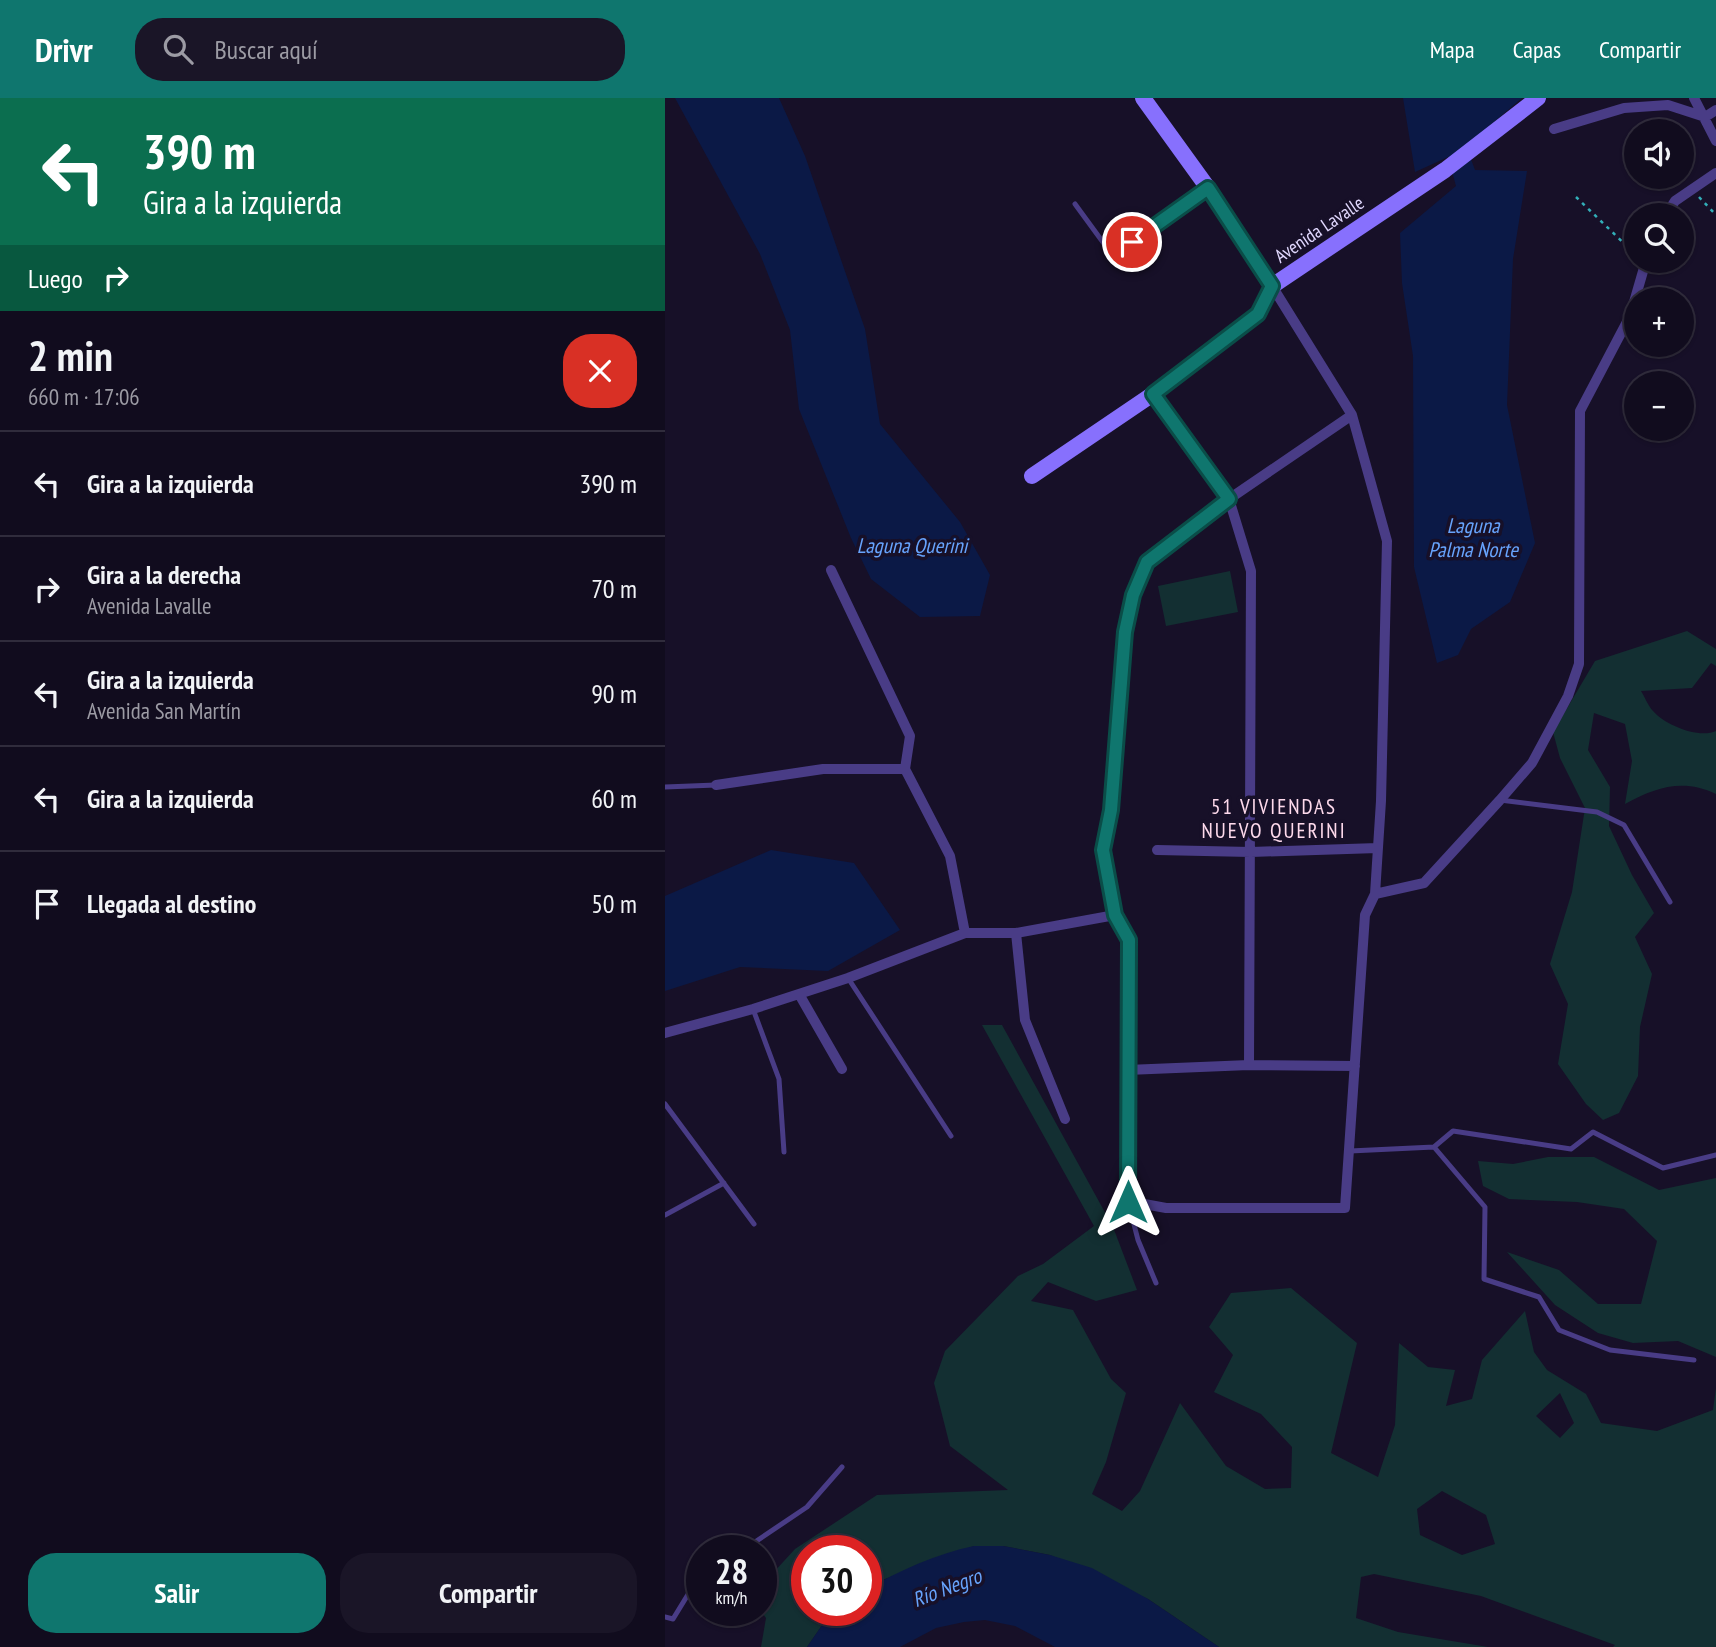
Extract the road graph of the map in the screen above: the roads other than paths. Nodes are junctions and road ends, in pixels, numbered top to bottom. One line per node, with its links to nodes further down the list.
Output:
1 (1143, 98): 9 (street)
2 (1538, 98): 13 (street, Avenida Lavalle)
3 (1694, 98): 5 (street)
4 (1716, 110): 5 (street)
5 (1705, 117): 6 (street); 7 (street)
6 (1554, 129)
7 (1716, 141)
8 (1716, 173): 10 (street)
9 (1208, 188): 11 (lane); 13 (street)
10 (1674, 203)
11 (1075, 204)
12 (1643, 273): 22 (street)
13 (1272, 286): 14 (street, Avenida Lavalle); 15 (street)
14 (1153, 394): 16 (street, Avenida Lavalle); 17 (street)
15 (1352, 415): 17 (street); 23 (street)
16 (1032, 475)
17 (1229, 499): 25 (street); 28 (street)
18 (831, 570): 19 (street)
19 (905, 769): 20 (street); 29 (street)
20 (716, 785): 21 (lane)
21 (665, 787)
22 (1500, 800): 26 (street); 27 (lane)
23 (1378, 848): 25 (street); 26 (street)
24 (1157, 850): 25 (street)
25 (1251, 852): 35 (street)
26 (1375, 894): 36 (street)
27 (1669, 902)
28 (1115, 915): 30 (street); 38 (street)
29 (965, 933): 30 (street); 31 (street)
30 (1016, 933): 40 (street)
31 (848, 978): 32 (street); 41 (lane)
32 (799, 994): 33 (street); 37 (street)
33 (753, 1009): 34 (street); 44 (lane)
34 (665, 1033)
35 (1249, 1065): 36 (street); 38 (street)
36 (1355, 1066): 43 (street)
37 (842, 1069)
38 (1127, 1070): 47 (street)
39 (665, 1104): 46 (lane)
40 (1065, 1119)
41 (951, 1136)
42 (1434, 1147): 43 (lane); 45 (lane); 51 (lane)
43 (1350, 1151): 47 (street)
44 (784, 1152)
45 (1716, 1155)
46 (723, 1183): 48 (lane); 49 (lane)
47 (1128, 1202): 50 (lane)
48 (665, 1215)
49 (754, 1224)
50 (1156, 1283)
51 (1694, 1360)
52 (842, 1468): 53 (lane)
53 (765, 1535)
54 (686, 1598): 55 (lane)
55 (665, 1617)

